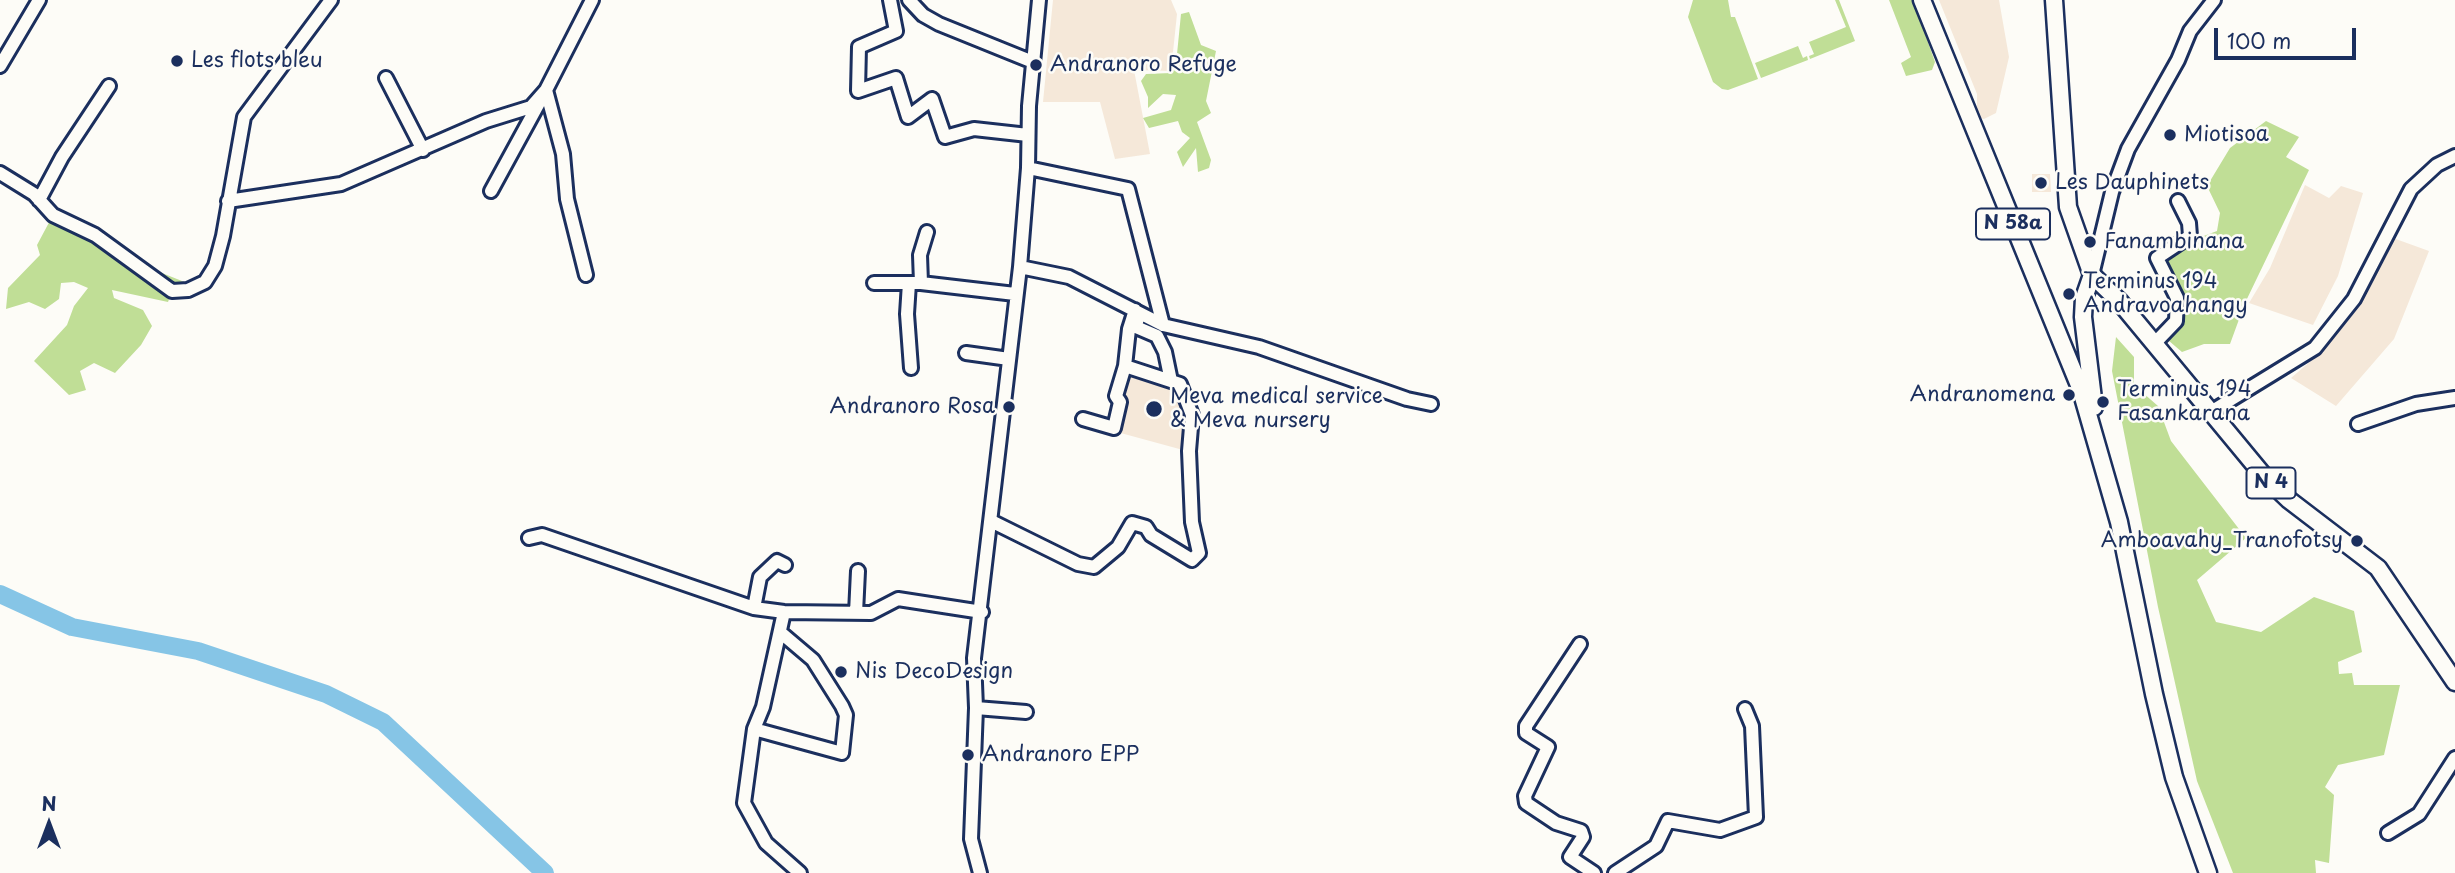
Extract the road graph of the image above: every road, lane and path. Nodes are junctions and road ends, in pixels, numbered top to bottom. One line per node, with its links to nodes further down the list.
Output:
1 (39, 0): 11 (street)
2 (331, 0): 22 (street)
3 (592, 0): 14 (street)
4 (890, 0): 15 (street)
5 (909, 0): 10 (street)
6 (1039, 0): 10 (street)
7 (1922, 0): 44 (main road, N 58a)
8 (2054, 0): 27 (main road, N 4)
9 (2214, 0): 27 (street)
10 (1033, 62): 15 (street)
11 (0, 66)
12 (386, 78): 16 (street)
13 (109, 86): 21 (street)
14 (546, 90): 16 (street); 20 (street); 26 (street)
15 (1028, 135): 18 (street)
16 (423, 150): 22 (street)
17 (2455, 156): 41 (street)
18 (1028, 168): 25 (street); 32 (street)
19 (0, 173): 21 (street)
20 (491, 191)
21 (39, 200): 22 (street)
22 (228, 201)
23 (2178, 201): 33 (street)
24 (927, 232): 29 (street)
25 (1020, 267): 30 (street); 31 (street)
26 (586, 275)
27 (2092, 275): 33 (main road, N 4); 44 (main road)
28 (874, 283): 29 (street)
29 (915, 283): 30 (street); 37 (street)
30 (1016, 294): 35 (street)
31 (1135, 310): 32 (street); 36 (street); 38 (street)
32 (1163, 324): 40 (street)
33 (2154, 344): 41 (main road, N 4)
34 (966, 353): 35 (street)
35 (1009, 359): 45 (street)
36 (1125, 366): 38 (street); 42 (street)
37 (911, 368)
38 (1171, 381): 45 (street)
39 (2455, 398): 43 (street)
40 (1431, 404)
41 (2209, 413): 55 (main road, N 4)
42 (1083, 419)
43 (2357, 424)
44 (2099, 449): 66 (main road, N 58a)
45 (991, 522): 51 (street)
46 (528, 538): 49 (street)
47 (785, 565): 49 (street)
48 (858, 571): 52 (street)
49 (754, 608): 50 (street)
50 (784, 612): 52 (street); 53 (street)
51 (982, 612): 52 (street); 56 (street)
52 (856, 613)
53 (780, 632): 59 (street); 59 (street)
54 (1580, 644): 64 (street)
55 (2455, 682)
56 (976, 708): 58 (street); 63 (street)
57 (1745, 709): 65 (street)
58 (1026, 712)
59 (754, 729): 62 (street)
60 (2455, 758): 61 (street)
61 (2388, 833)
62 (800, 873)
63 (980, 873)
64 (1594, 873)
65 (1615, 873)
66 (2208, 873)

